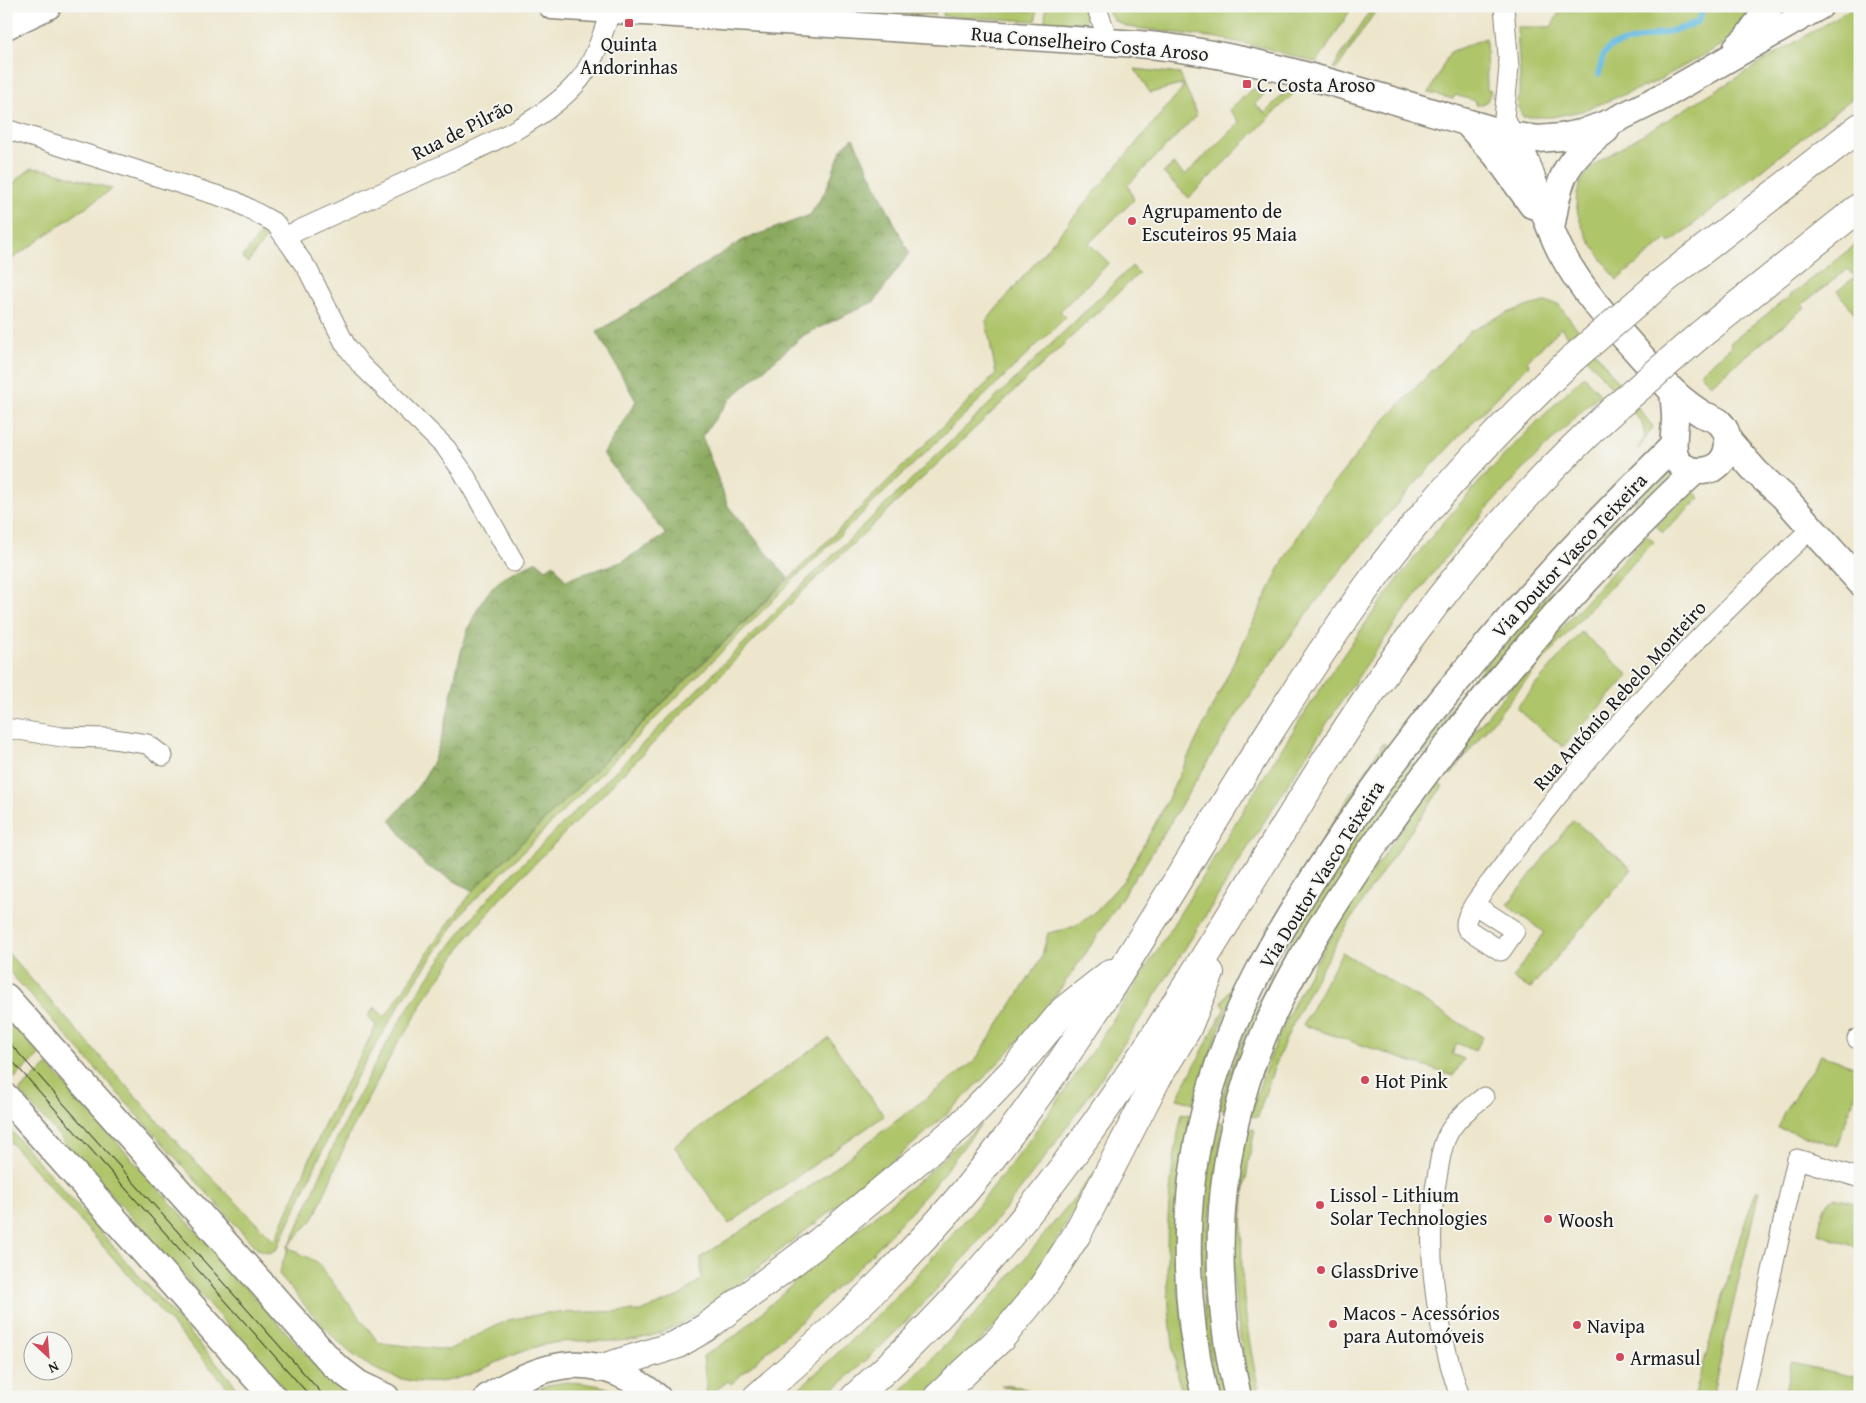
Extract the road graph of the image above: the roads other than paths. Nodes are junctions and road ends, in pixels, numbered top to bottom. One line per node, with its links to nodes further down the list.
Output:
1 (48, 6): 9 (main road)
2 (552, 6): 7 (main road, Rua Conselheiro Costa Aroso)
3 (1096, 6): 10 (street)
4 (1504, 6): 16 (street)
5 (1770, 6): 11 (main road, Rua Conselheiro Costa Aroso)
6 (1820, 6): 11 (main road, Rua Conselheiro Costa Aroso)
7 (623, 9): 8 (main road, Rua Conselheiro Costa Aroso); 19 (street, Rua de Pilrão)
8 (687, 11): 10 (main road, Rua Conselheiro Costa Aroso)
9 (6, 26)
10 (1109, 42): 13 (main road, Rua Conselheiro Costa Aroso)
11 (1720, 62): 12 (main road, Rua Conselheiro Costa Aroso)
12 (1631, 112): 16 (main road, Rua Conselheiro Costa Aroso); 18 (main road)
13 (1467, 123): 16 (main road, Rua Conselheiro Costa Aroso); 18 (main road)
14 (1860, 127): 33 (highway, bridge)
15 (6, 129): 19 (street)
16 (1515, 136): 18 (main road)
17 (1860, 208): 31 (highway, bridge)
18 (1550, 230): 20 (main road)
19 (286, 236): 27 (street)
20 (1673, 392): 21 (main road); 22 (main road)
21 (1704, 415): 22 (main road); 23 (main road)
22 (1673, 440): 24 (main road); 46 (main road, Via Doutor Vasco Teixeira)
23 (1728, 440): 24 (main road); 25 (main road)
24 (1704, 469): 25 (main road); 47 (main road, Via Doutor Vasco Teixeira)
25 (1757, 473): 26 (main road)
26 (1812, 528): 28 (main road); 32 (street, Rua António Rebelo Monteiro)
27 (514, 562)
28 (1860, 582)
29 (6, 728): 30 (street)
30 (163, 756)
31 (1240, 899): 44 (highway); 45 (highway)
32 (1475, 905)
33 (1126, 962): 38 (highway); 43 (highway)
34 (6, 997): 40 (main road)
35 (6, 1096): 39 (main road)
36 (1484, 1097): 48 (street)
37 (1860, 1178): 49 (street)
38 (602, 1368): 41 (main road); 42 (main road)
39 (273, 1397)
40 (386, 1397)
41 (488, 1397)
42 (657, 1397)
43 (757, 1397)
44 (856, 1397)
45 (938, 1397)
46 (1205, 1397)
47 (1238, 1397)
48 (1460, 1397)
49 (1744, 1397)

